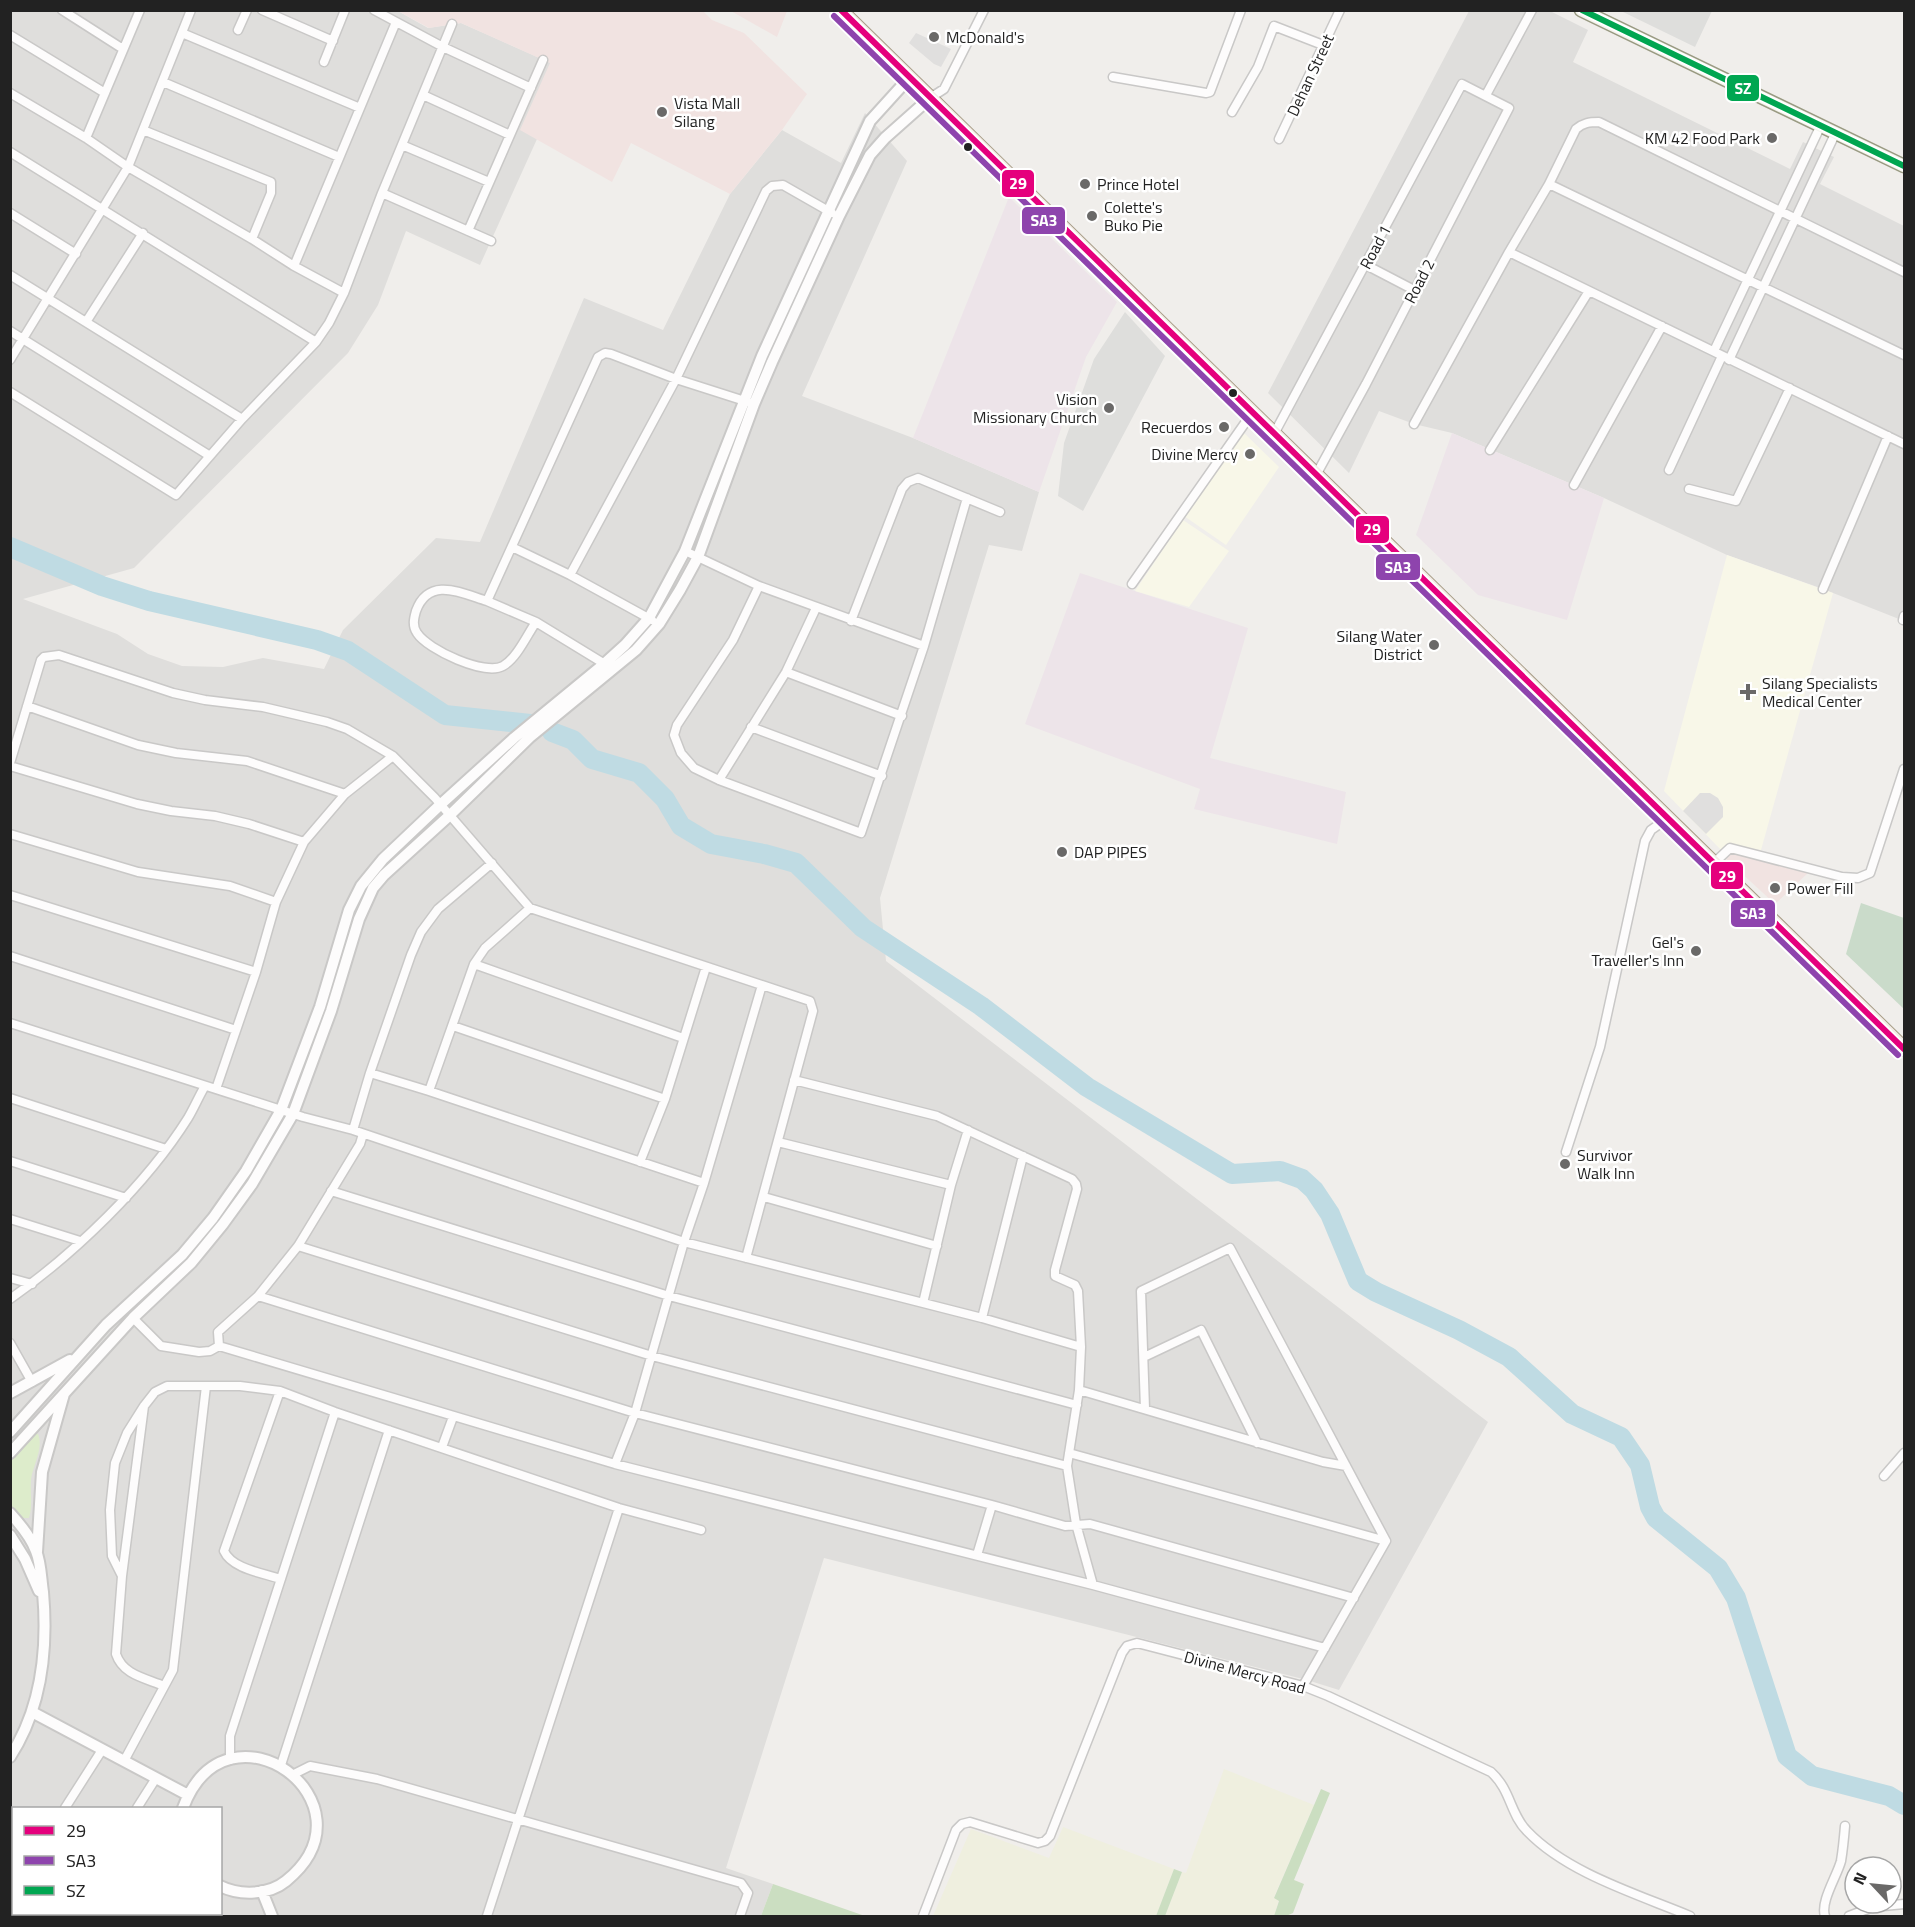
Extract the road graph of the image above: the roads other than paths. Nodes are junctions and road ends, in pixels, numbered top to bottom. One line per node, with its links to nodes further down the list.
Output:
1 (62, 10): 22 (street)
2 (140, 10): 22 (street)
3 (191, 10): 17 (street)
4 (247, 10): 16 (street)
5 (262, 10): 19 (street)
6 (345, 10): 19 (street)
7 (374, 10): 14 (street)
8 (840, 10): 26 (main road)
9 (984, 10): 33 (street)
10 (1241, 10): 25 (street)
11 (1340, 10): 20 (street, Dehan Street)
12 (1532, 10): 32 (street)
13 (1581, 10): 36 (main road)
14 (396, 22): 21 (street); 34 (street)
15 (452, 24): 21 (street)
16 (238, 30)
17 (182, 33): 27 (street); 34 (street)
18 (10, 35): 30 (street)
19 (333, 41): 24 (street)
20 (1323, 45): 35 (street); 41 (street, Dehan Street)
21 (443, 47): 28 (street); 31 (street)
22 (123, 49): 30 (street)
23 (543, 60): 28 (street)
24 (324, 62)
25 (1113, 77)
26 (909, 78): 33 (main road); 51 (street)
27 (163, 82): 37 (street); 44 (street)
28 (531, 88): 39 (street)
29 (10, 93): 40 (street)
30 (105, 93): 40 (street)
31 (423, 95): 39 (street); 42 (street)
32 (1486, 95): 62 (street, Road 1); 68 (street, Road 2)
33 (930, 98): 54 (street); 84 (main road)
34 (360, 108): 44 (street)
35 (1232, 112)
36 (1821, 125): 38 (main road); 52 (street)
37 (143, 130): 46 (street); 58 (street)
38 (1836, 132): 45 (main road); 55 (street)
39 (510, 135): 47 (street)
40 (86, 138): 46 (street)
41 (1279, 139)
42 (402, 145): 47 (street); 49 (street)
43 (10, 152): 50 (street)
44 (339, 157): 63 (street)
45 (1905, 166)
46 (128, 167): 50 (street); 58 (street)
47 (489, 182): 56 (street)
48 (1549, 184): 52 (street); 60 (street); 66 (street)
49 (382, 193): 56 (street); 70 (street)
50 (104, 208): 57 (street); 61 (street)
51 (828, 210): 54 (street); 80 (street); 83 (street)
52 (1780, 212): 55 (street); 66 (street)
53 (10, 213): 61 (street)
54 (839, 216): 83 (street)
55 (1795, 219): 64 (street); 67 (street)
56 (468, 231): 59 (street)
57 (143, 233): 72 (street); 76 (street)
58 (252, 239): 63 (street)
59 (491, 241)
60 (1509, 252): 69 (street); 86 (street)
61 (76, 254): 71 (street)
62 (1366, 265): 68 (street); 87 (street, Road 1)
63 (294, 266): 70 (street)
64 (1905, 272)
65 (10, 275): 71 (street)
66 (1748, 280): 67 (street); 78 (street)
67 (1763, 287): 77 (street); 78 (street)
68 (1414, 290): 93 (street, Road 2)
69 (1589, 291): 73 (street); 90 (street)
70 (344, 293): 76 (street)
71 (48, 298): 72 (street); 75 (street)
72 (86, 322): 85 (street)
73 (1662, 326): 78 (street); 94 (street)
74 (10, 330): 75 (street)
75 (24, 339): 79 (street); 91 (street)
76 (316, 342): 85 (street)
77 (1905, 355)
78 (1722, 356): 81 (street); 92 (street)
79 (10, 360)
80 (676, 379): 83 (street); 98 (street); 101 (street)
81 (1790, 388): 88 (street); 95 (street)
82 (10, 392): 91 (street)
83 (749, 402): 99 (street); 100 (street)
84 (1252, 413): 87 (main road); 102 (street)
85 (243, 419): 91 (street)
86 (1414, 424)
87 (1274, 434): 93 (main road)
88 (1888, 436): 89 (street); 104 (street)
89 (1905, 444)
90 (1490, 450)
91 (210, 456)
92 (1669, 470)
93 (1316, 475): 125 (main road)
94 (1574, 485)
95 (1689, 489)
96 (967, 498): 97 (street); 108 (street); 110 (street)
97 (1000, 512)
98 (512, 547): 101 (street); 105 (street)
99 (685, 551): 100 (street); 107 (street)
100 (698, 557): 103 (street); 107 (street)
101 (570, 575): 107 (street)
102 (1132, 584)
103 (759, 586): 106 (street); 121 (street)
104 (1823, 589)
105 (487, 601): 109 (street); 109 (street)
106 (816, 608): 108 (street); 112 (street)
107 (654, 621): 111 (street)
108 (851, 621): 110 (street)
109 (536, 622): 111 (street)
110 (924, 646): 114 (street)
111 (608, 667): 116 (street)
112 (786, 672): 114 (street); 115 (street)
113 (27, 706): 117 (street); 118 (street); 122 (street)
114 (902, 716): 120 (street)
115 (752, 727): 120 (street); 121 (street)
116 (528, 733): 123 (street); 124 (street)
117 (393, 756): 122 (street); 123 (street)
118 (10, 764): 127 (street)
119 (1905, 769): 128 (street)
120 (882, 776): 121 (street)
121 (719, 780)
122 (345, 794): 127 (street)
123 (440, 805): 124 (street); 150 (street)
124 (450, 815): 129 (street); 151 (street)
125 (1668, 818): 128 (main road); 157 (street)
126 (10, 834): 131 (street)
127 (304, 842): 131 (street)
128 (1714, 863): 142 (main road)
129 (492, 864): 132 (street); 143 (street)
130 (10, 895): 136 (street)
131 (276, 902): 136 (street)
132 (530, 908): 134 (street); 135 (street)
133 (10, 956): 140 (street)
134 (474, 964): 139 (street); 141 (street)
135 (706, 967): 137 (street); 141 (street)
136 (256, 972): 140 (street)
137 (762, 985): 144 (street); 161 (street)
138 (10, 1023): 145 (street)
139 (453, 1026): 147 (street); 149 (street)
140 (236, 1030): 146 (street)
141 (683, 1038): 149 (street)
142 (1905, 1049)
143 (370, 1074): 147 (street); 152 (street)
144 (794, 1080): 153 (street); 155 (street)
145 (205, 1086): 146 (street); 156 (street)
146 (216, 1089): 150 (street)
147 (429, 1091): 160 (street)
148 (10, 1098): 156 (street)
149 (665, 1099): 160 (street)
150 (281, 1110): 151 (street); 183 (street)
151 (293, 1114): 152 (street); 178 (street)
152 (353, 1130): 154 (street)
153 (968, 1130): 158 (street); 162 (street)
154 (363, 1134): 163 (street); 168 (street)
155 (778, 1142): 162 (street); 164 (street)
156 (166, 1149): 165 (street)
157 (1566, 1152)
158 (1023, 1156): 179 (street); 182 (street)
159 (10, 1161): 165 (street)
160 (640, 1162): 161 (street)
161 (704, 1183): 168 (street)
162 (951, 1185): 170 (street)
163 (331, 1191): 169 (street); 175 (street)
164 (764, 1197): 170 (street); 171 (street)
165 (126, 1198): 167 (street)
166 (10, 1219): 167 (street)
167 (80, 1241): 173 (street)
168 (684, 1242): 171 (street); 175 (street)
169 (298, 1246): 174 (street); 184 (street)
170 (937, 1246): 177 (street)
171 (746, 1258): 177 (street)
172 (10, 1278): 173 (street)
173 (32, 1284): 176 (street)
174 (258, 1296): 181 (street); 196 (street)
175 (669, 1296): 184 (street); 192 (street)
176 (10, 1299)
177 (923, 1303): 179 (street)
178 (133, 1318): 181 (street); 188 (street)
179 (982, 1318): 182 (street)
180 (10, 1343): 186 (street)
181 (219, 1346): 197 (street)
182 (1081, 1347): 190 (street)
183 (78, 1356): 186 (street); 199 (street)
184 (652, 1356): 196 (street); 206 (street)
185 (1144, 1357): 194 (street); 200 (street); 207 (street)
186 (32, 1382): 191 (street)
187 (206, 1386): 189 (street); 193 (street); 224 (street)
188 (65, 1390): 202 (street); 216 (street)
189 (280, 1390): 195 (street); 219 (street)
190 (1079, 1390): 192 (street); 194 (street)
191 (10, 1393)
192 (1077, 1405): 203 (street)
193 (144, 1406): 218 (street); 218 (street)
194 (1145, 1409): 200 (street)
195 (335, 1412): 198 (street); 219 (street)
196 (635, 1413): 205 (street); 209 (street)
197 (453, 1417): 201 (street); 205 (street)
198 (389, 1430): 201 (street); 231 (street)
199 (10, 1432)
200 (1257, 1443): 207 (street)
201 (442, 1447): 210 (street)
202 (10, 1453)
203 (1069, 1453): 206 (street); 215 (street)
204 (1905, 1453): 208 (street)
205 (615, 1464): 217 (street)
206 (1067, 1466): 212 (street)
207 (1346, 1466): 215 (street)
208 (1884, 1476)
209 (992, 1505): 212 (street); 217 (street)
210 (620, 1508): 213 (street); 238 (street)
211 (10, 1513): 216 (street)
212 (1076, 1524): 220 (street); 221 (street)
213 (700, 1530)
214 (10, 1535): 222 (street)
215 (1386, 1541): 221 (street)
216 (37, 1552): 222 (street)
217 (977, 1555): 220 (street)
218 (122, 1576): 224 (street)
219 (281, 1579): 229 (street)
220 (1093, 1585): 223 (street)
221 (1354, 1598): 223 (street)
222 (43, 1600): 226 (street)
223 (1325, 1648): 225 (street)
224 (164, 1686): 230 (street)
225 (1303, 1686): 246 (street, Divine Mercy Road); 247 (street, Divine Mercy Road)
226 (32, 1712): 227 (street); 228 (street)
227 (102, 1750): 230 (street); 235 (street)
228 (10, 1757)
229 (230, 1760): 231 (street); 234 (street)
230 (124, 1761): 233 (street)
231 (281, 1765): 232 (street)
232 (294, 1774): 238 (street); 241 (street)
233 (156, 1778): 234 (street); 236 (street)
234 (188, 1795): 237 (street)
235 (65, 1807)
236 (138, 1807)
237 (184, 1807)
238 (518, 1819): 244 (street); 245 (street)
239 (1845, 1826): 248 (street)
240 (222, 1887): 241 (street)
241 (262, 1891): 243 (street)
242 (1905, 1904): 249 (street)
243 (272, 1917)
244 (487, 1917)
245 (740, 1917)
246 (923, 1917)
247 (1690, 1917)
248 (1825, 1917)
249 (1850, 1917)

